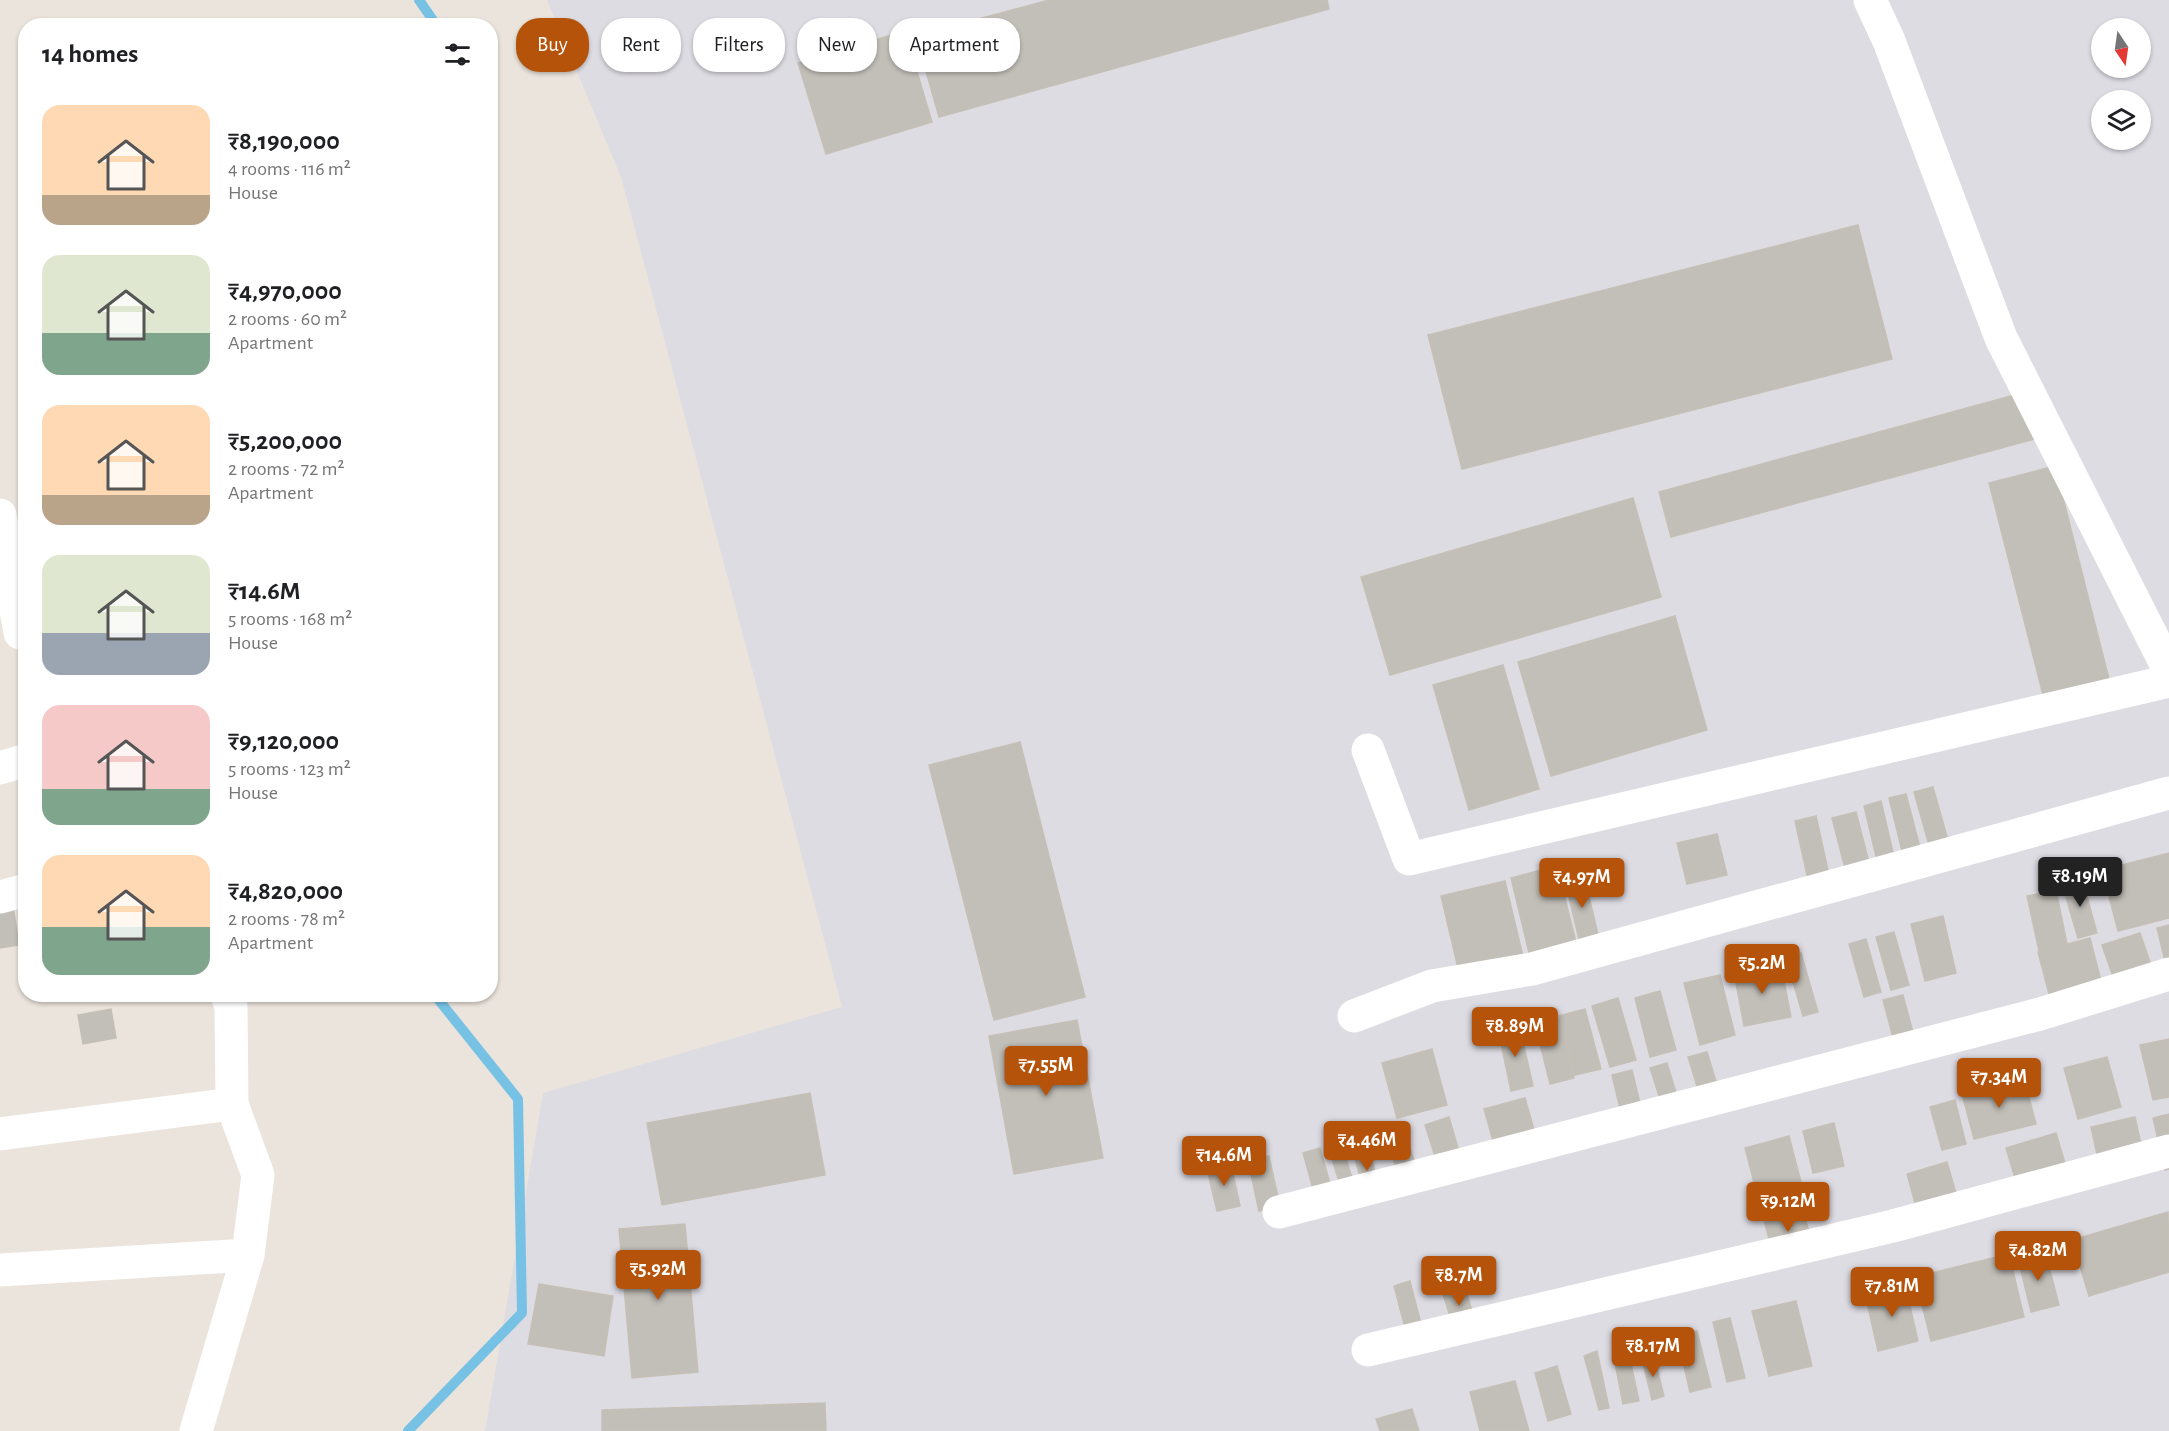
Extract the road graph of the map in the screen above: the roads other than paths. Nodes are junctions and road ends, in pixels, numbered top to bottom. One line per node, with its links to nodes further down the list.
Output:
1 (1870, 0): 4 (street)
2 (0, 515): 3 (street)
3 (15, 638)
4 (2169, 670)
5 (2169, 681): 6 (street)
6 (1368, 750)
7 (18, 762): 8 (street)
8 (0, 768)
9 (2169, 793): 14 (street)
10 (18, 892): 11 (street)
11 (0, 897)
12 (2169, 974): 18 (street)
13 (229, 1002): 15 (street)
14 (1354, 1016)
15 (232, 1104): 16 (street); 19 (street)
16 (0, 1134)
17 (2169, 1150): 21 (street)
18 (1279, 1212)
19 (248, 1255): 20 (street); 22 (street)
20 (0, 1270)
21 (1368, 1350)
22 (196, 1431)

